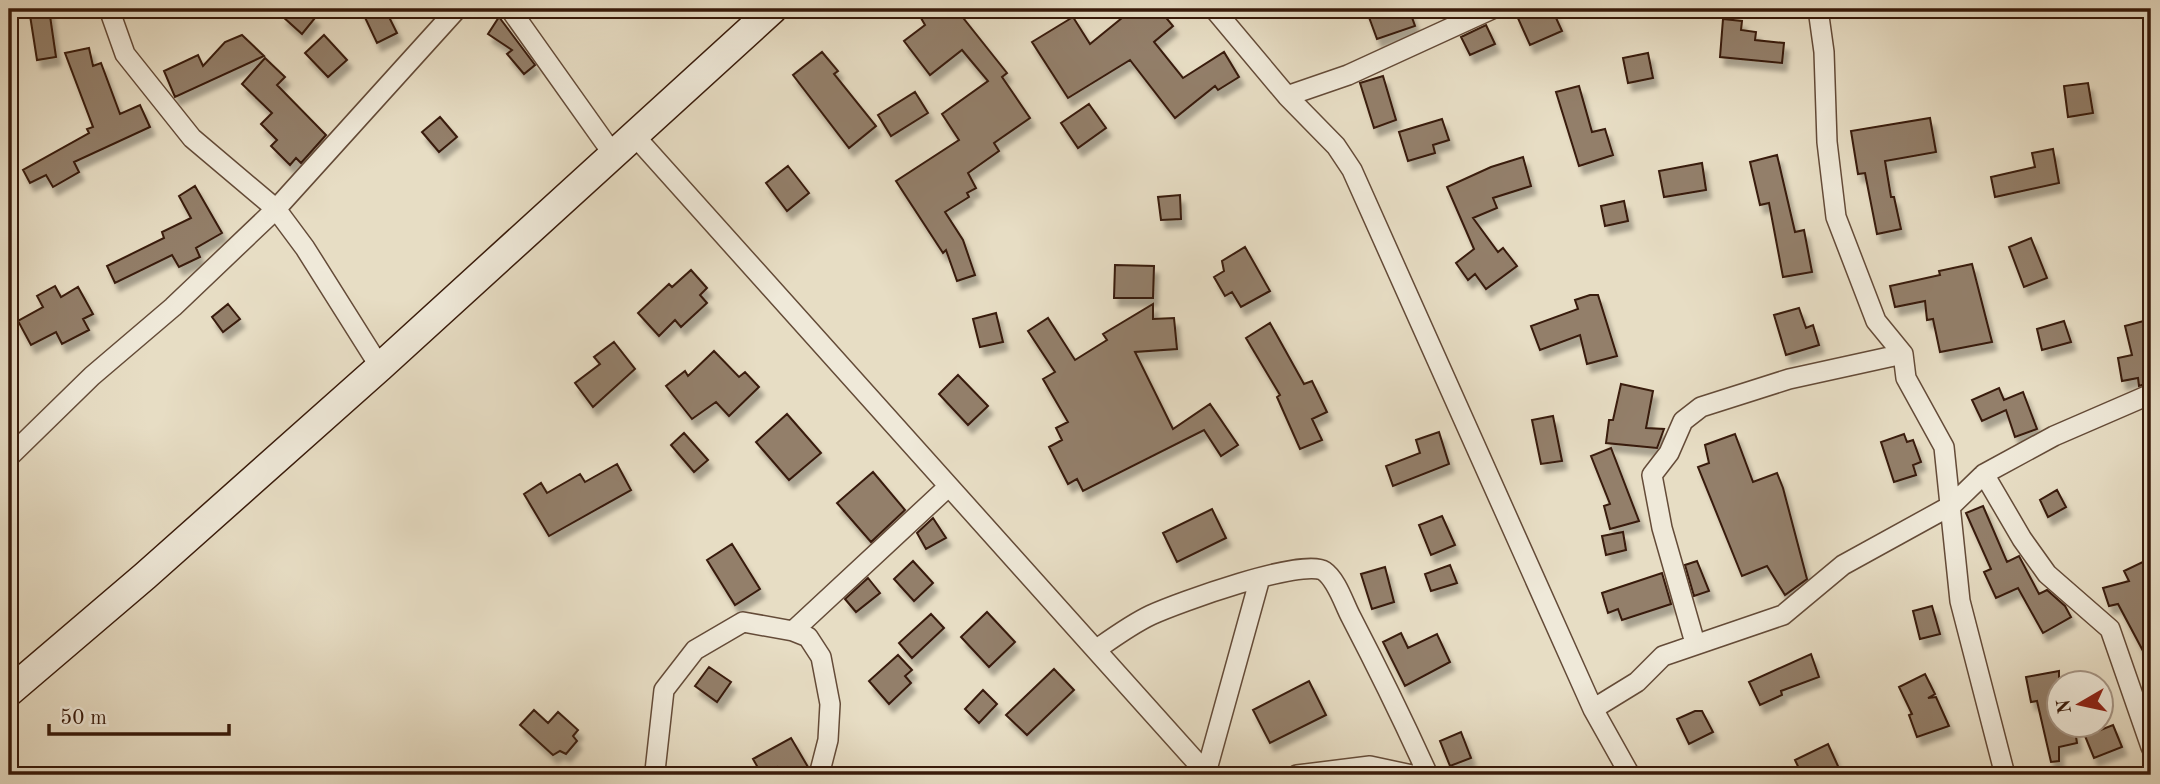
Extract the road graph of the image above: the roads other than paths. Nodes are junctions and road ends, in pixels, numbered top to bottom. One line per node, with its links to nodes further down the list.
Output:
1 (109, 9): 11 (street)
2 (457, 9): 11 (street)
3 (510, 9): 10 (street)
4 (774, 9): 9 (street)
5 (1214, 9): 8 (street)
6 (1492, 9): 8 (street)
7 (1818, 9): 12 (street)
8 (1287, 96): 24 (street)
9 (633, 134): 10 (street); 17 (street)
10 (613, 154): 13 (street)
11 (276, 209): 13 (street); 15 (street)
12 (1903, 354): 18 (street); 21 (street)
13 (380, 367): 23 (street)
14 (2151, 394): 16 (street)
15 (9, 457)
16 (1984, 474): 18 (street); 25 (street)
17 (948, 486): 20 (street); 22 (street)
18 (1952, 505): 21 (street); 33 (street)
19 (1260, 579): 22 (street); 27 (street); 31 (street)
20 (793, 631): 26 (street); 28 (street)
21 (1695, 643): 24 (street)
22 (1097, 649): 27 (street)
23 (9, 692)
24 (1593, 709): 32 (street)
25 (2151, 747)
26 (655, 774)
27 (1207, 774)
28 (819, 775)
29 (1297, 775): 30 (street)
30 (1412, 775)
31 (1428, 775)
32 (1630, 775)
33 (2005, 775)

